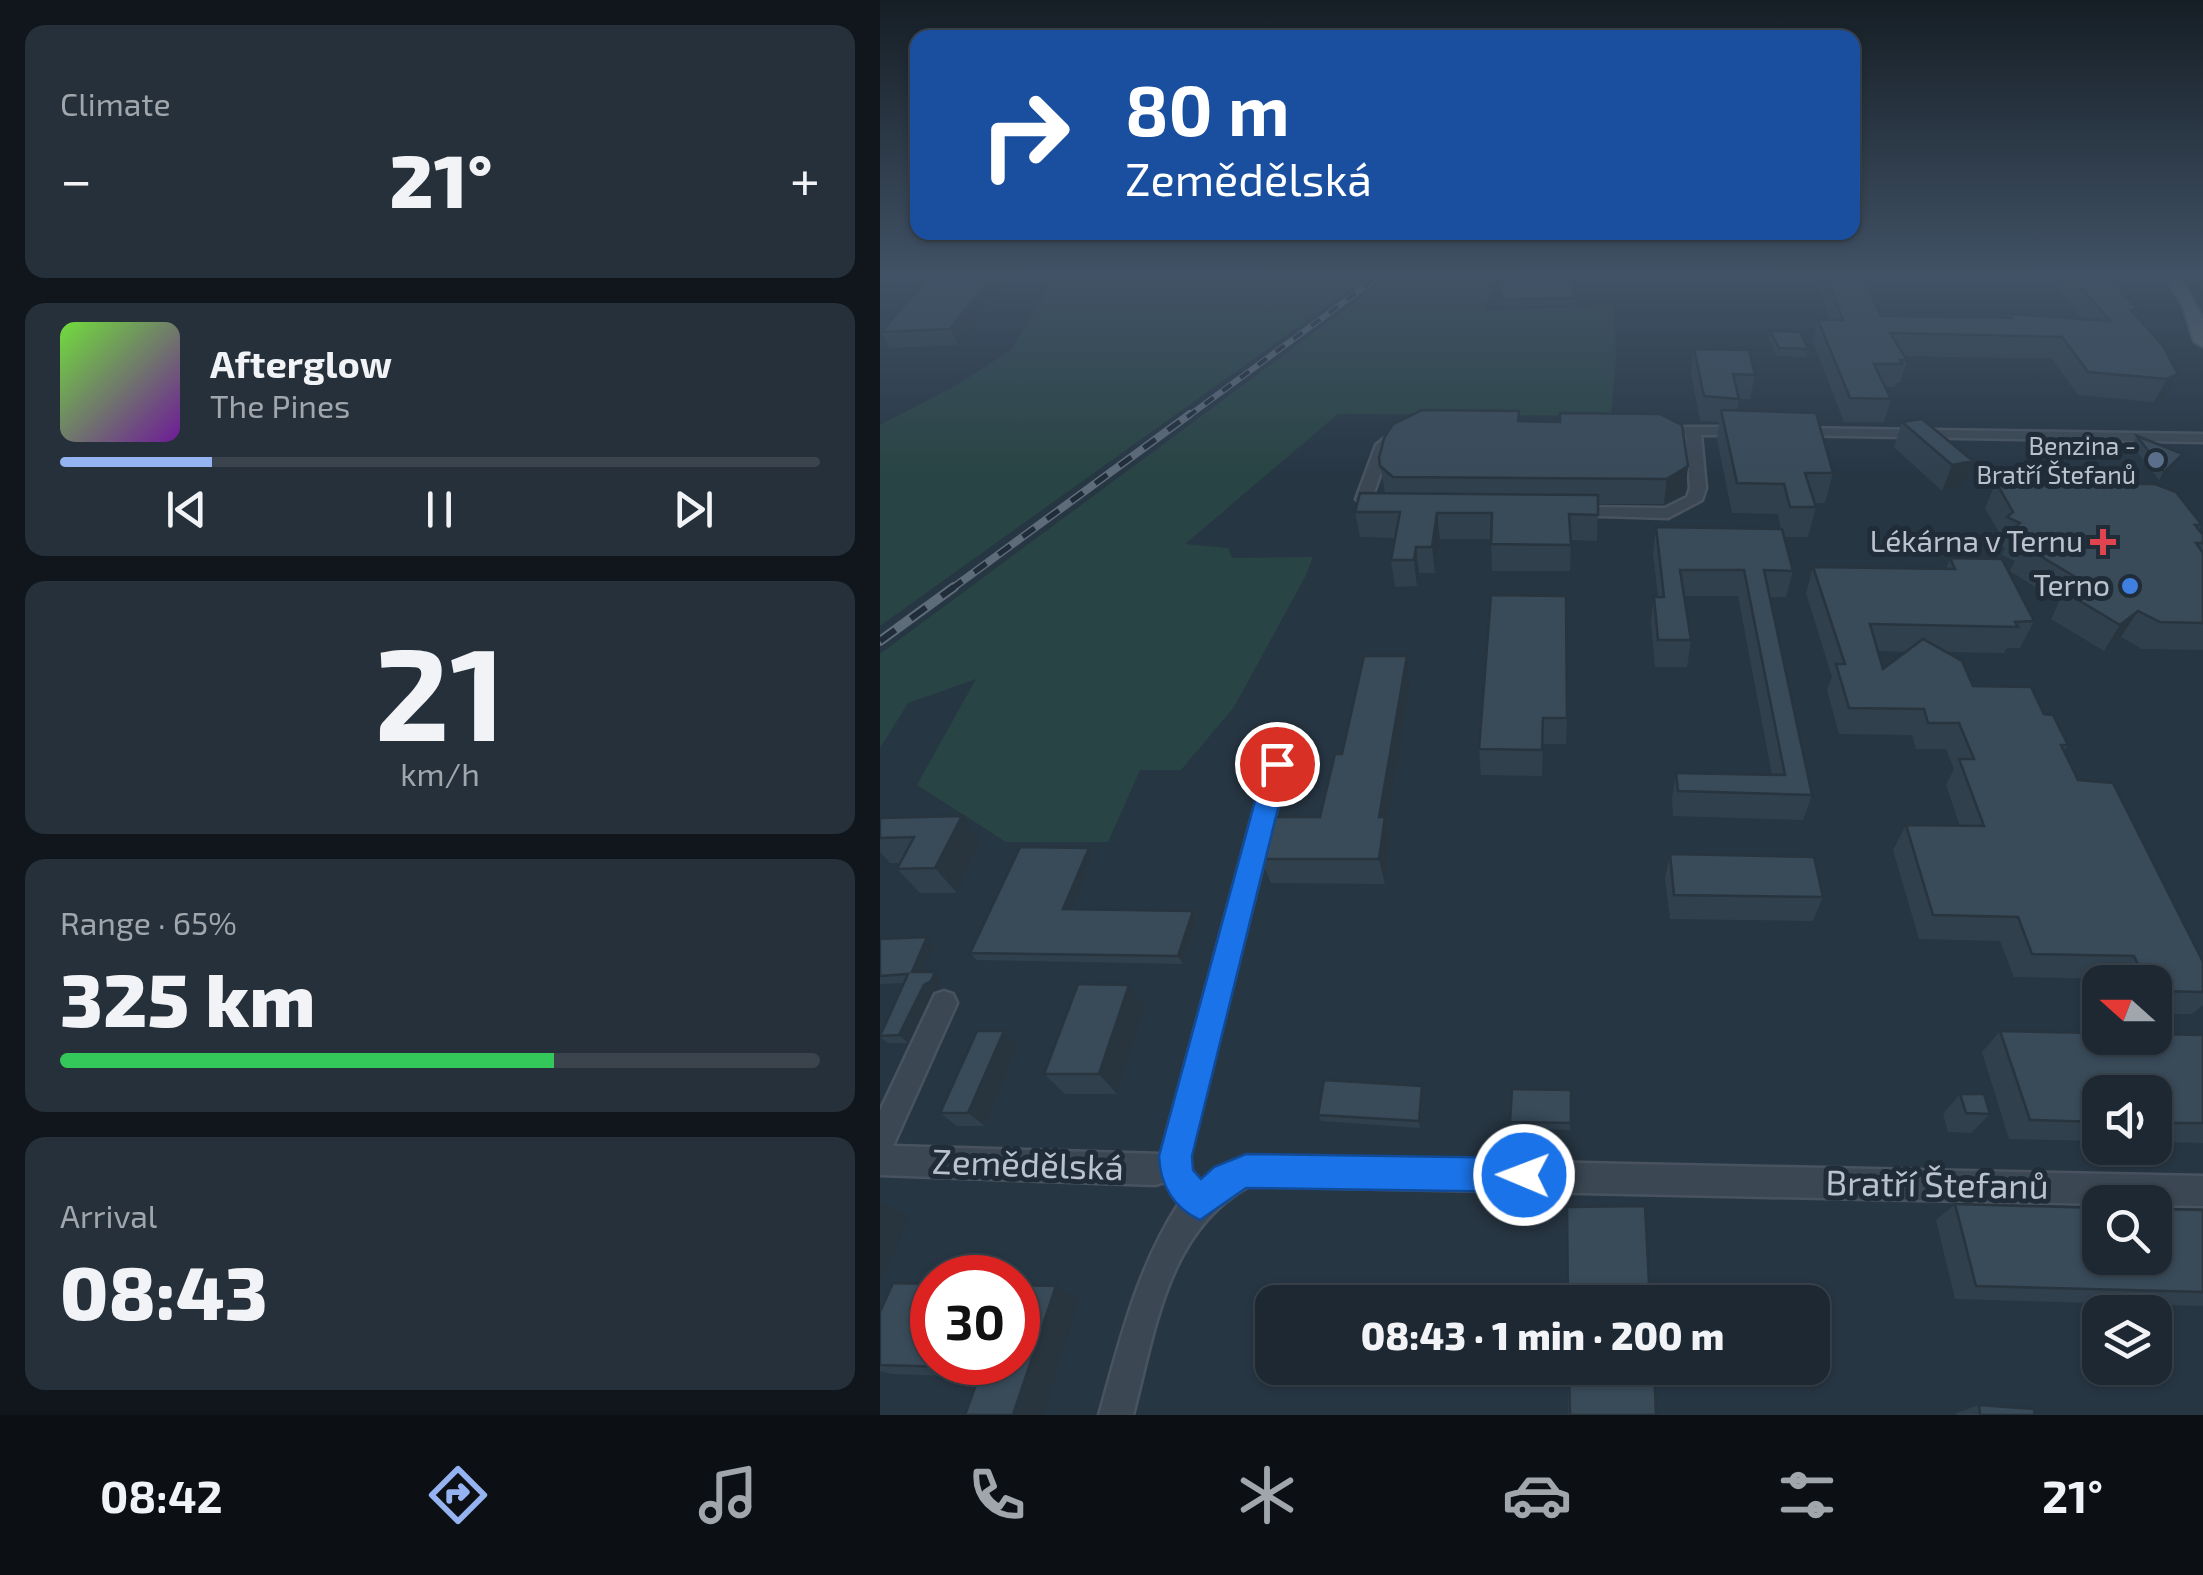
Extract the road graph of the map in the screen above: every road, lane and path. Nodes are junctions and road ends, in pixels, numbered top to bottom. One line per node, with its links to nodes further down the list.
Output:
1 (1411, 428): 7 (street)
2 (1636, 430): 3 (street)
3 (1692, 431): 4 (street); 8 (street)
4 (1762, 432)
5 (1780, 432): 6 (street)
6 (2203, 438)
7 (1402, 512)
8 (1556, 512)
9 (1277, 764): 13 (street)
10 (944, 1003): 11 (street)
11 (880, 1143)
12 (880, 1160): 13 (street, Zemědělská)
13 (1175, 1165): 15 (street)
14 (2203, 1191): 15 (street, Bratří Štefanů)
15 (1200, 1202): 16 (street)
16 (1116, 1415)

